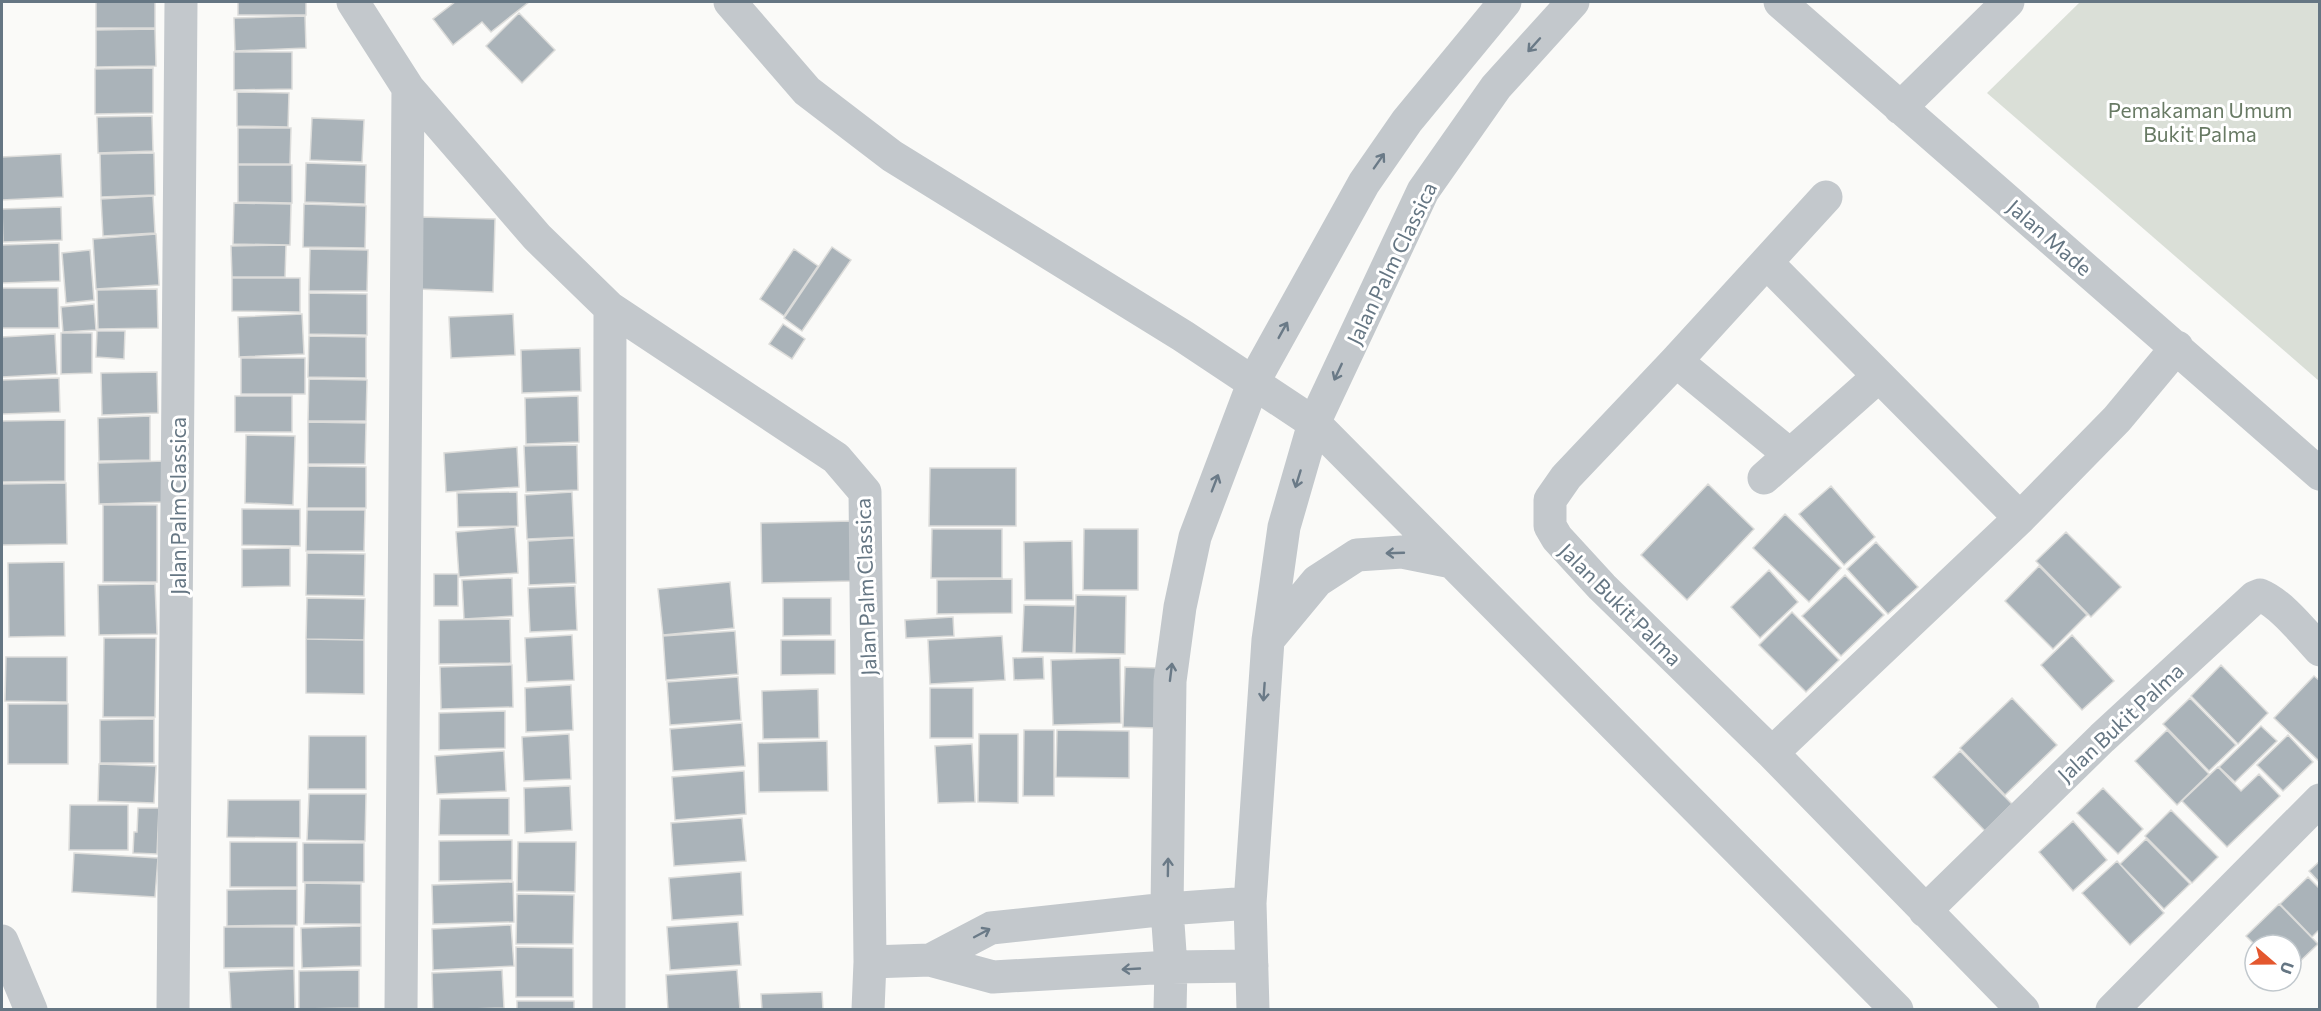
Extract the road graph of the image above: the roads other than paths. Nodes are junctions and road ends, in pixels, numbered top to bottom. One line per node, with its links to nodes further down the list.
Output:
1 (181, 2): 36 (street, Jalan Palm Classica)
2 (353, 2): 8 (street, Jalan Palm Classica)
3 (730, 2): 16 (street)
4 (1505, 2): 16 (street, one-way to 4)
5 (1573, 2): 17 (street, Jalan Palm Classica, one-way to 17)
6 (1780, 2): 9 (street, Jalan Made)
7 (2008, 2): 9 (street)
8 (408, 88): 12 (street, Jalan Palm Classica); 37 (street)
9 (1900, 108): 13 (street, Jalan Made)
10 (1826, 197): 11 (street, Jalan Bukit Palma)
11 (1767, 263): 14 (street, Jalan Bukit Palma); 15 (street)
12 (610, 308): 32 (street, Jalan Palm Classica); 38 (street)
13 (2177, 347): 19 (street, Jalan Made); 21 (street)
14 (1676, 361): 18 (street); 25 (street, Jalan Bukit Palma)
15 (1879, 376): 18 (street); 21 (street)
16 (1254, 381): 17 (street); 28 (street, one-way to 16)
17 (1314, 423): 22 (street); 23 (street, Jalan Palm Classica, one-way to 23)
18 (1789, 454): 20 (street)
19 (2319, 474)
20 (1764, 478)
21 (2020, 518): 25 (street)
22 (1452, 562): 23 (street, one-way to 23); 42 (street)
23 (1268, 640): 27 (street, Jalan Palm Classica, one-way to 27)
24 (2319, 650): 29 (street, Jalan Bukit Palma)
25 (1772, 753): 29 (street, Jalan Bukit Palma)
26 (2319, 800): 44 (street)
27 (1250, 903): 28 (street); 33 (street, Jalan Palm Classica)
28 (1167, 909): 31 (street, one-way to 28); 34 (street)
29 (1925, 910): 43 (street, Jalan Bukit Palma)
30 (2, 941): 35 (street)
31 (930, 960): 32 (street); 34 (street, one-way to 31)
32 (870, 962): 39 (street, Jalan Palm Classica)
33 (1252, 966): 34 (street); 41 (street, Jalan Palm Classica)
34 (1171, 967): 40 (street)
35 (32, 1010)
36 (173, 1010)
37 (401, 1010)
38 (609, 1010)
39 (868, 1010)
40 (1170, 1010)
41 (1253, 1010)
42 (1897, 1010)
43 (2023, 1010)
44 (2112, 1010)

